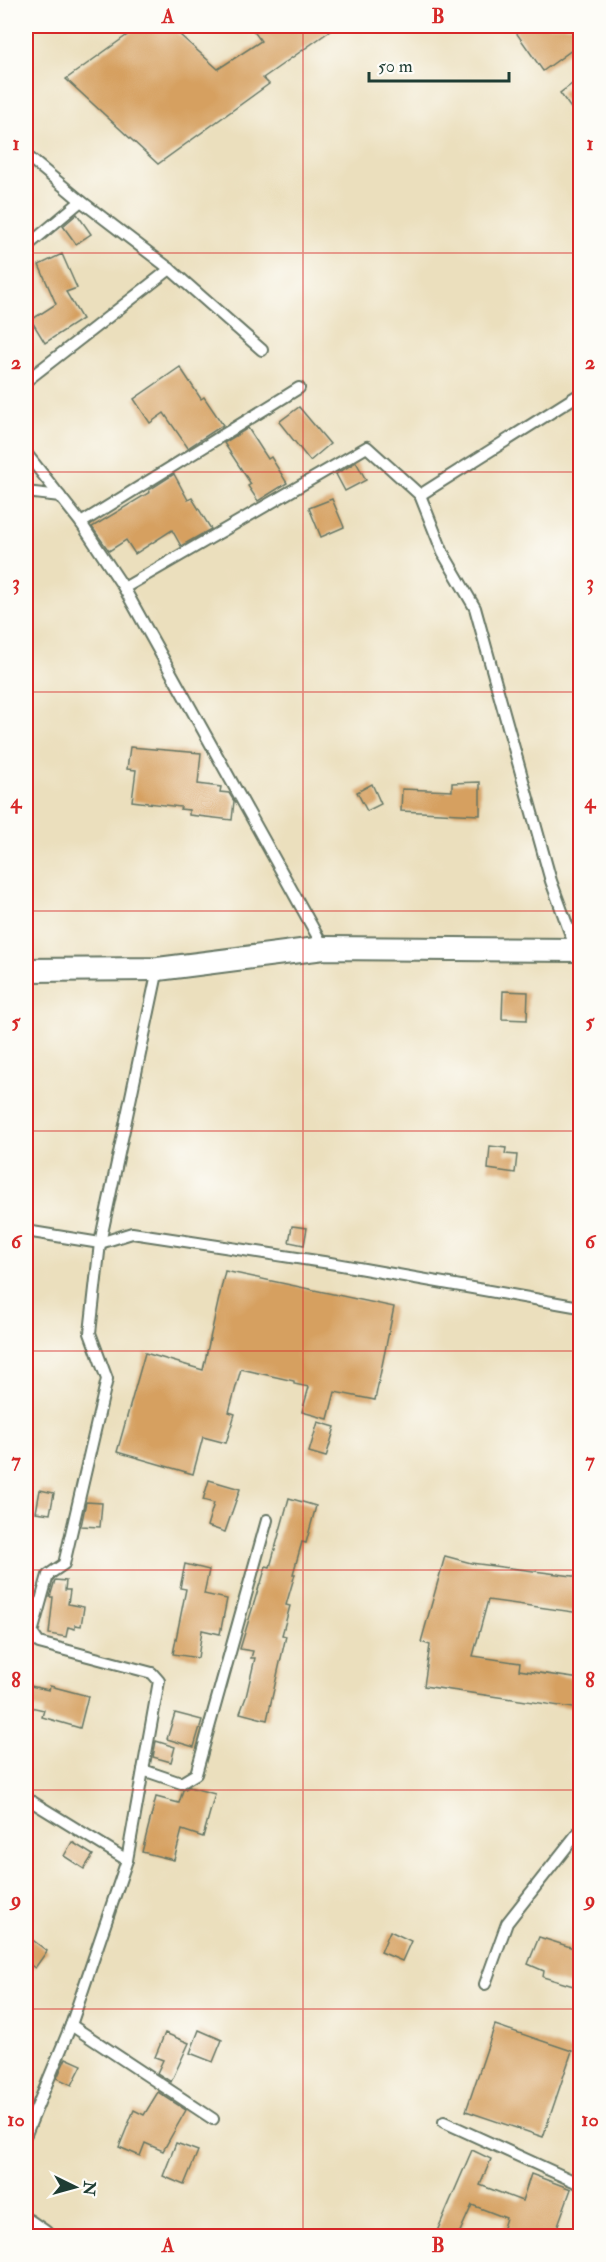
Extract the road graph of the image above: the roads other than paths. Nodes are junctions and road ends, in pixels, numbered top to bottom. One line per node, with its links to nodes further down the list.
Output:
1 (26, 155): 2 (lane)
2 (81, 201): 3 (lane); 4 (lane)
3 (26, 247)
4 (170, 269): 5 (lane); 6 (lane)
5 (262, 350)
6 (26, 381)
7 (299, 388): 13 (lane)
8 (580, 394): 11 (lane)
9 (26, 453): 12 (lane)
10 (26, 492): 12 (lane)
11 (420, 495): 14 (lane); 16 (lane)
12 (60, 496): 13 (lane)
13 (81, 523): 14 (lane)
14 (124, 588): 15 (lane)
15 (324, 948): 16 (street); 17 (street)
16 (578, 950)
17 (158, 969): 18 (street); 20 (lane)
18 (26, 970)
19 (26, 1231): 20 (lane)
20 (100, 1243): 21 (lane); 23 (lane)
21 (580, 1307)
22 (267, 1520): 23 (lane)
23 (143, 1770): 26 (lane)
24 (26, 1798): 26 (lane)
25 (580, 1830): 27 (lane)
26 (127, 1860): 28 (lane)
27 (485, 1984)
28 (71, 2025): 29 (lane); 31 (lane)
29 (213, 2119)
30 (444, 2122): 32 (lane)
31 (26, 2134)
32 (580, 2184)
33 (26, 2225): 34 (street)
34 (42, 2236)

